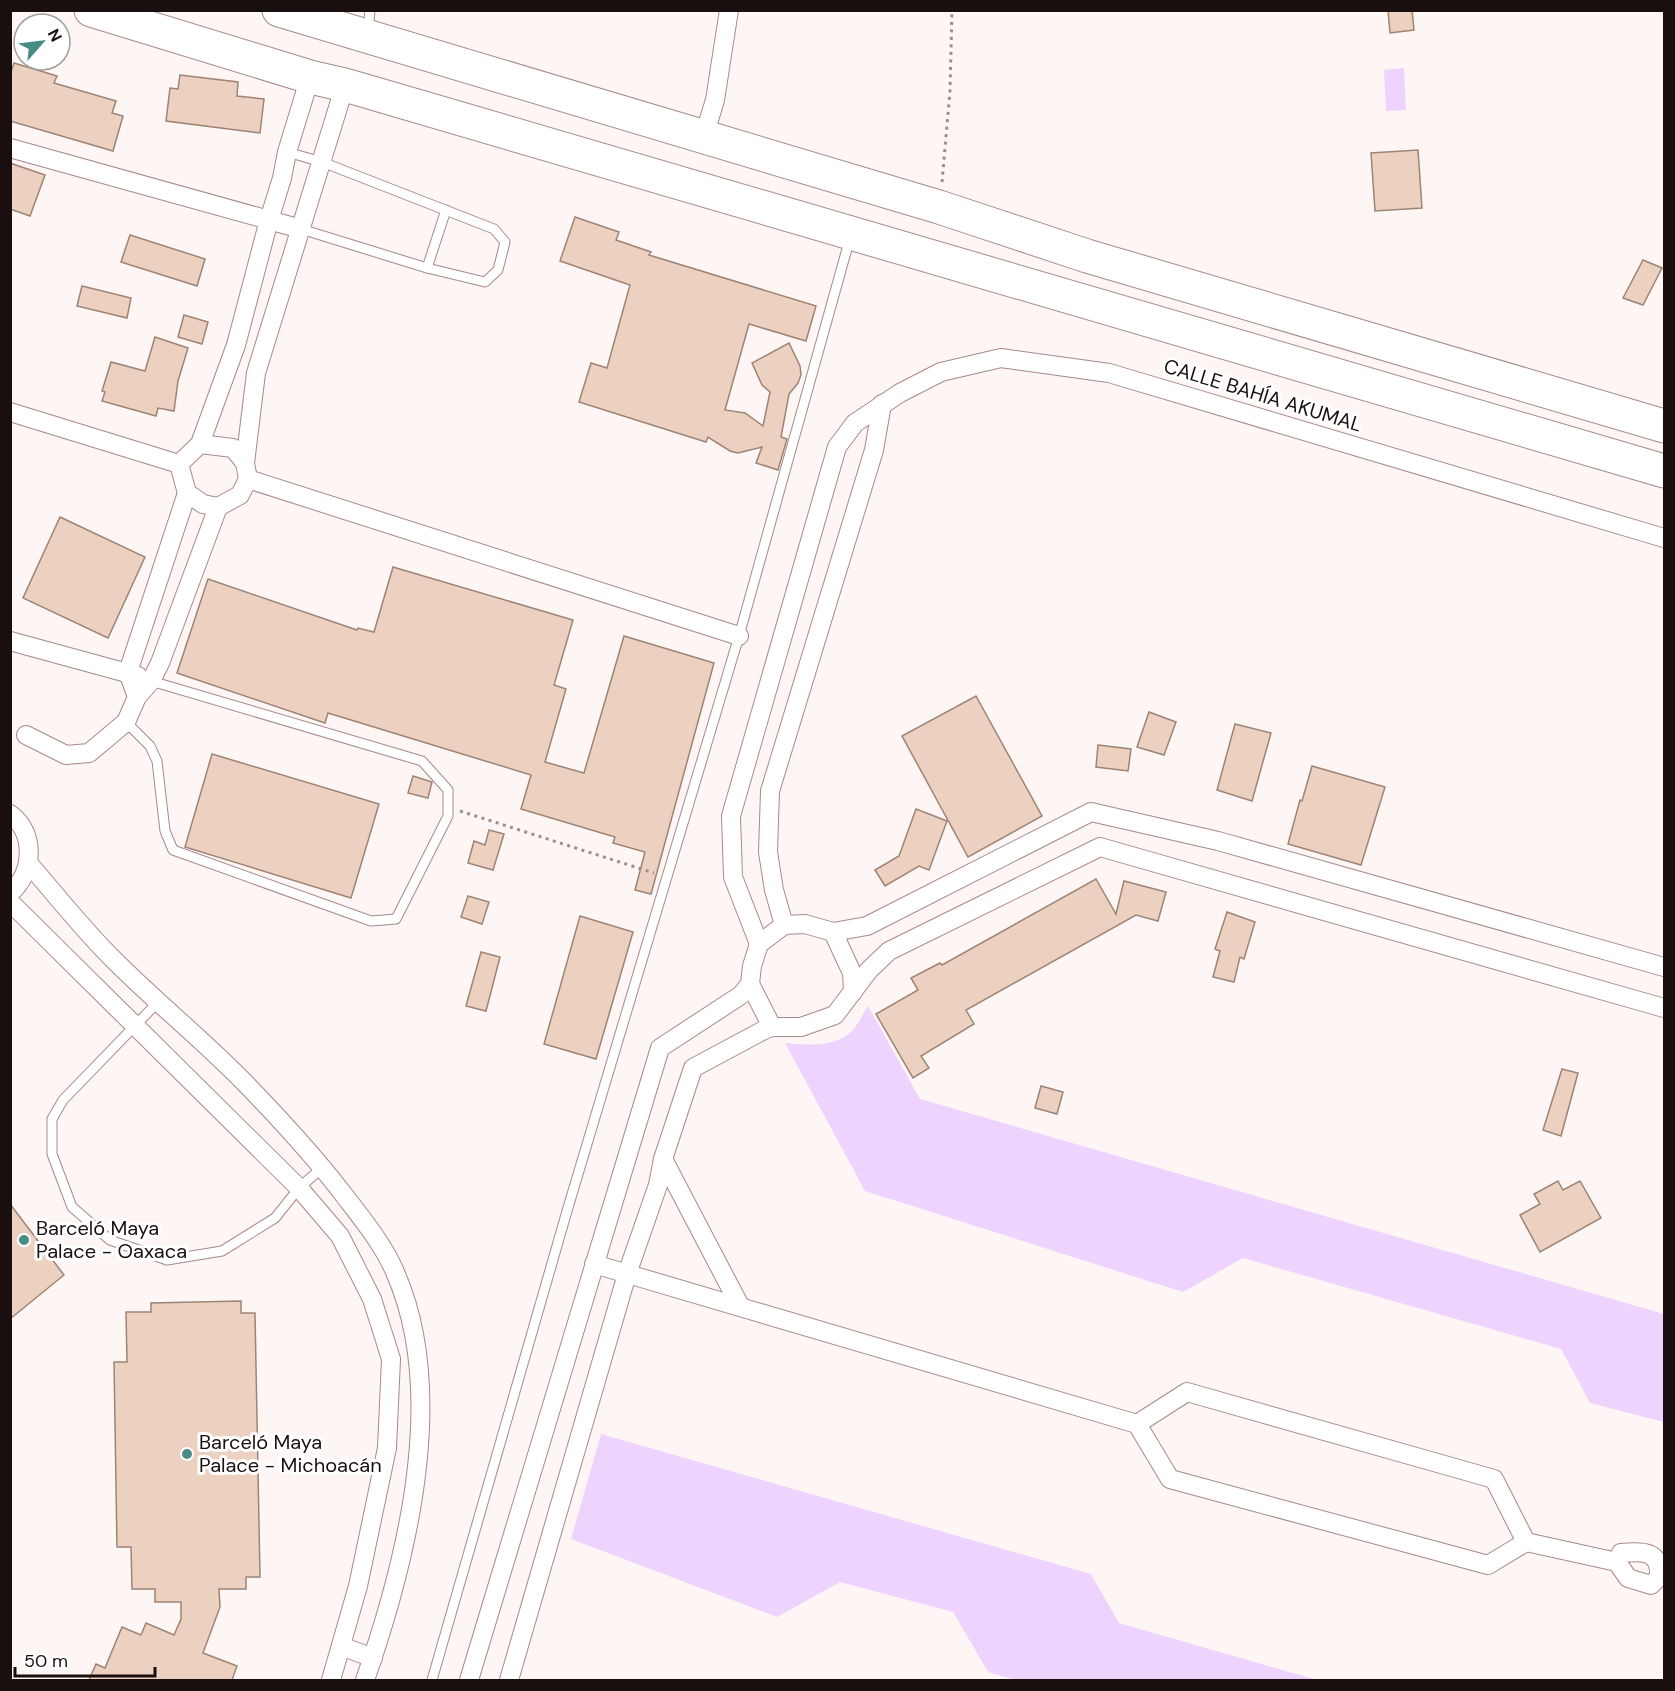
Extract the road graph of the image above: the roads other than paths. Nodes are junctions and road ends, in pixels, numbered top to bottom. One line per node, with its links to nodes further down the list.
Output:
1 (90, 10): 5 (highway)
2 (279, 10): 4 (highway)
3 (729, 10): 7 (street)
4 (369, 24): 7 (highway)
5 (310, 77): 6 (highway); 9 (street)
6 (345, 85): 10 (street); 14 (highway)
7 (704, 136): 18 (highway)
8 (10, 148): 12 (street)
9 (287, 152): 10 (lane); 12 (street)
10 (322, 162): 11 (lane); 13 (street)
11 (446, 210): 15 (lane); 15 (lane)
12 (269, 220): 13 (street); 19 (street)
13 (301, 229): 15 (lane); 21 (street)
14 (852, 233): 22 (highway); 26 (lane)
15 (427, 268)
16 (882, 404): 25 (street, CALLE BAHÍA AKUMAL); 37 (street); 39 (street, CALLE BAHÍA AKUMAL)
17 (10, 412): 20 (street)
18 (1665, 426)
19 (200, 444): 20 (street); 21 (street)
20 (179, 464): 23 (street)
21 (246, 471): 24 (street); 26 (street)
22 (1665, 471)
23 (187, 493): 24 (street); 28 (street)
24 (218, 507): 29 (street)
25 (1665, 538)
26 (739, 636): 61 (lane)
27 (10, 641): 28 (street)
28 (128, 672): 29 (street); 30 (street)
29 (151, 681): 30 (street); 31 (lane)
30 (137, 697): 31 (street)
31 (126, 722): 32 (street)
32 (26, 735)
33 (10, 814): 34 (street)
34 (29, 864): 35 (street); 43 (street)
35 (10, 892)
36 (10, 902): 45 (street)
37 (784, 926): 38 (street); 39 (street)
38 (833, 932): 40 (street); 42 (street)
39 (759, 944): 41 (street)
40 (1665, 967)
41 (750, 984): 46 (street); 50 (street)
42 (853, 992): 44 (street); 46 (street)
43 (158, 1002): 45 (lane); 48 (street)
44 (1665, 1008)
45 (135, 1026): 49 (street); 49 (lane)
46 (772, 1028): 47 (street)
47 (663, 1159): 51 (street); 52 (street)
48 (323, 1167): 49 (lane); 57 (street)
49 (298, 1188): 56 (street)
50 (594, 1264): 51 (street); 58 (street)
51 (627, 1274): 52 (street); 62 (street)
52 (740, 1306): 53 (street)
53 (1137, 1424): 54 (street); 54 (street)
54 (1526, 1542): 55 (street)
55 (1617, 1562)
56 (341, 1646): 57 (street); 59 (street)
57 (373, 1658): 60 (street)
58 (475, 1679)
59 (331, 1680)
60 (365, 1680)
61 (432, 1680)
62 (509, 1680)

